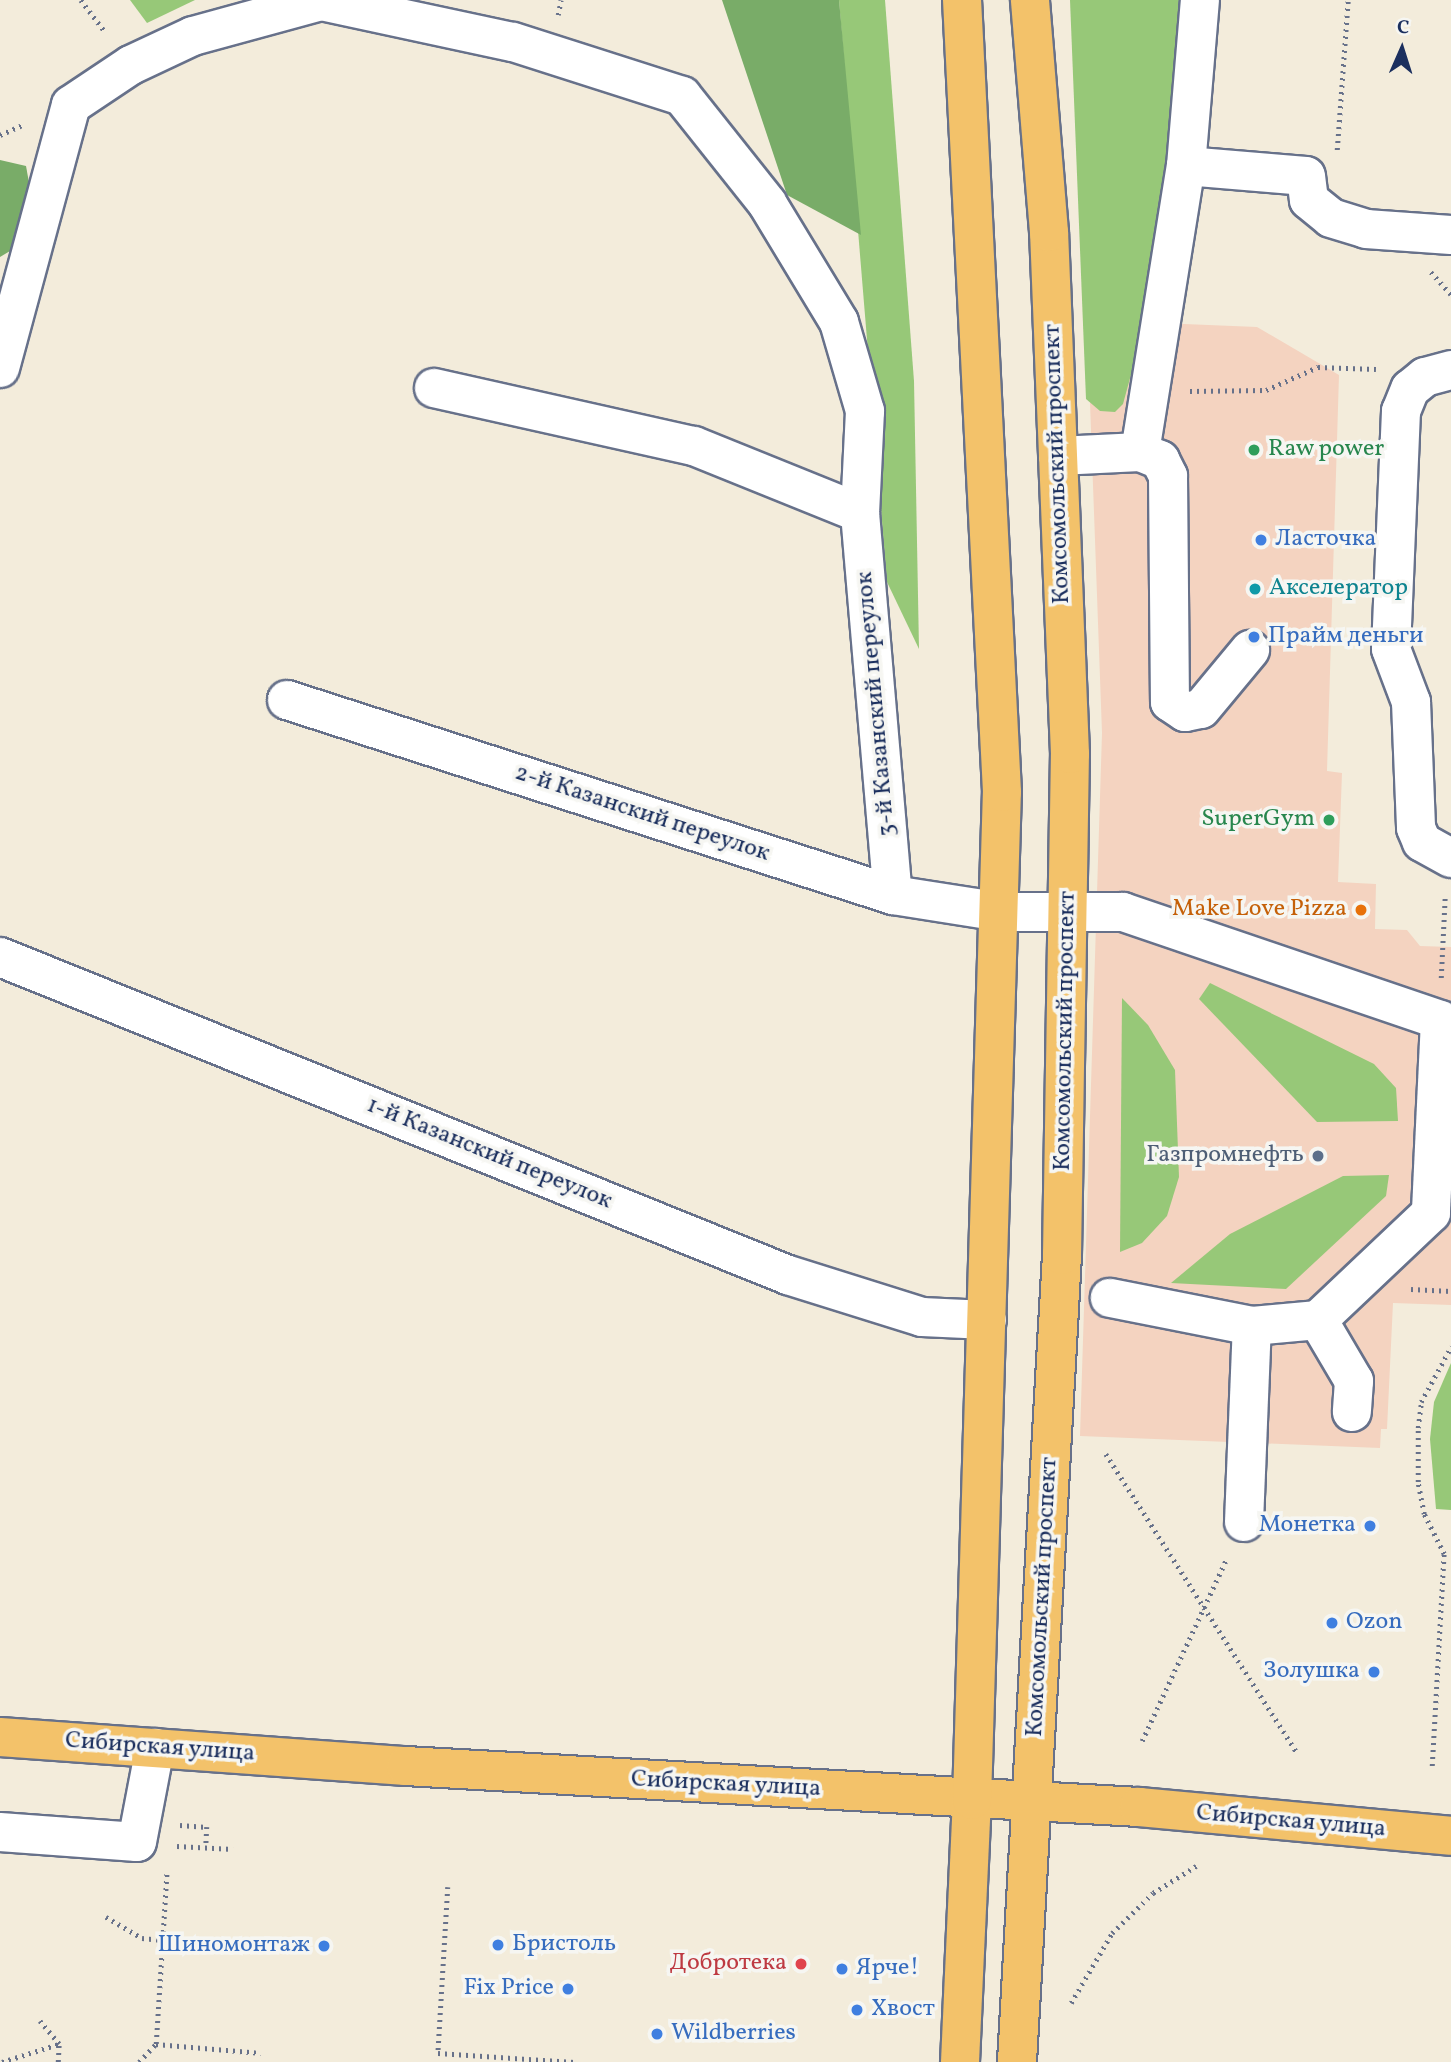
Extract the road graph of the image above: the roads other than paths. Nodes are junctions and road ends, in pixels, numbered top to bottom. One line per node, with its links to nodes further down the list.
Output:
1 (962, 0): 16 (main road)
2 (1030, 0): 10 (main road, Комсомольский проспект)
3 (1200, 0): 4 (street)
4 (1186, 166): 5 (street); 9 (street)
5 (1451, 235)
6 (0, 368): 11 (street, 3-й Казанский переулок)
7 (1451, 370): 14 (street)
8 (434, 388): 11 (street)
9 (1140, 452): 10 (street); 12 (street)
10 (1058, 456): 17 (main road, Комсомольский проспект)
11 (860, 513): 15 (street, 3-й Казанский переулок)
12 (1251, 650)
13 (287, 700): 15 (street, 2-й Казанский переулок)
14 (1451, 858)
15 (893, 895): 16 (street, 2-й Казанский переулок)
16 (1001, 912): 17 (street, 2-й Казанский переулок); 20 (main road)
17 (1068, 912): 21 (street, 2-й Казанский переулок); 28 (main road, Комсомольский проспект)
18 (0, 957): 20 (street, 1-й Казанский переулок)
19 (1110, 1298): 22 (street)
20 (987, 1320): 27 (main road)
21 (1318, 1320): 22 (street); 23 (street)
22 (1252, 1326): 24 (street)
23 (1352, 1412)
24 (1244, 1522)
25 (0, 1737): 26 (main road, Сибирская улица)
26 (155, 1748): 27 (main road, Сибирская улица); 29 (street)
27 (972, 1800): 28 (main road, Сибирская улица); 31 (main road)
28 (1032, 1802): 30 (main road, Сибирская улица); 32 (main road, Комсомольский проспект)
29 (0, 1832)
30 (1451, 1836)
31 (960, 2062)
32 (1017, 2062)

